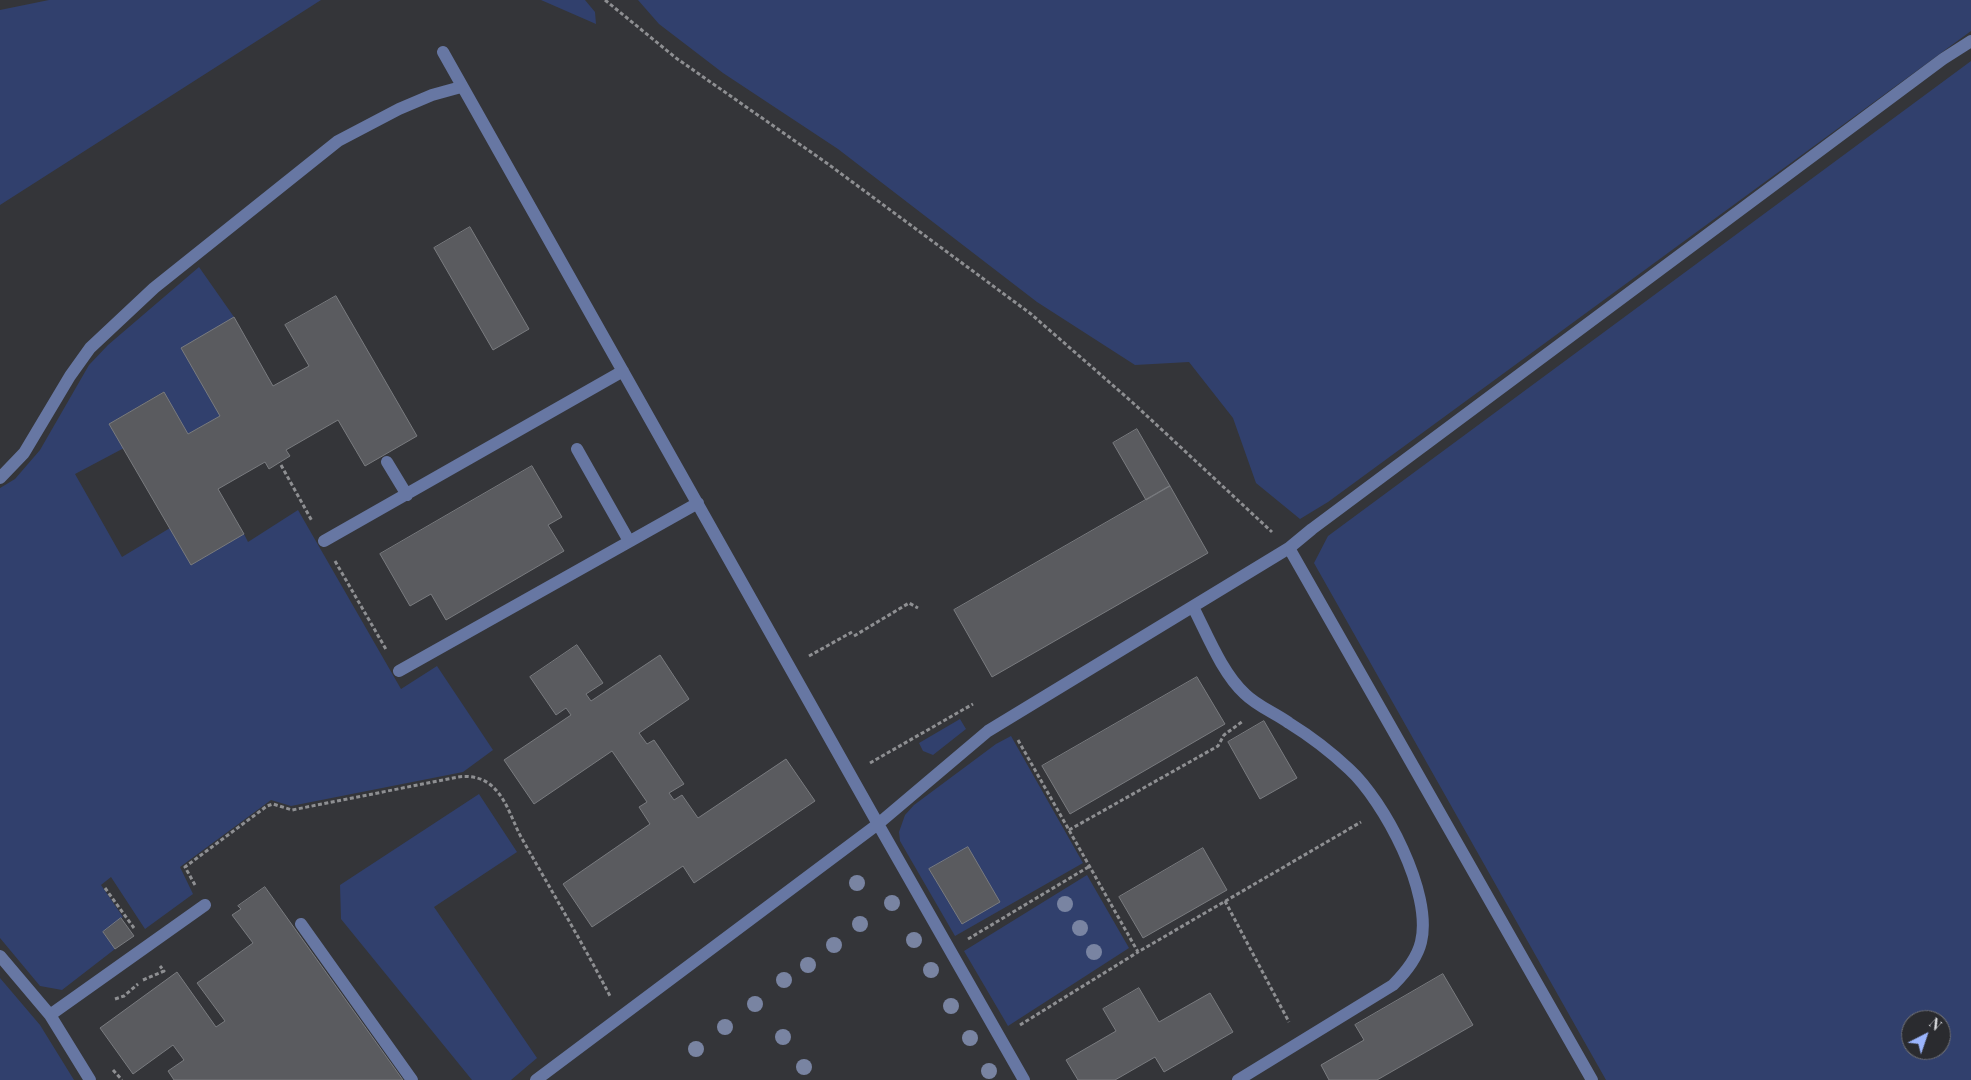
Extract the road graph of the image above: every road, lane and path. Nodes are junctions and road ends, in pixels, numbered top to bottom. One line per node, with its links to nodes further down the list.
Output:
1 (606, 0): 14 (path)
2 (1971, 41): 14 (lane)
3 (443, 52): 4 (lane)
4 (461, 87): 5 (lane); 9 (lane)
5 (623, 371): 10 (lane); 11 (lane)
6 (577, 449): 12 (lane)
7 (387, 462): 10 (lane)
8 (280, 465): 13 (path)
9 (0, 478)
10 (407, 495): 13 (lane)
11 (698, 502): 12 (lane); 17 (lane)
12 (629, 541): 18 (lane)
13 (324, 542): 18 (path)
14 (1289, 548): 15 (lane); 46 (lane)
15 (1193, 607): 20 (lane); 21 (lane)
16 (918, 608): 17 (path)
17 (790, 667): 22 (lane)
18 (399, 671)
19 (973, 704): 22 (path)
20 (1264, 708): 23 (lane); 25 (path)
21 (1007, 720): 24 (lane); 25 (path)
22 (850, 774): 24 (lane)
23 (1382, 810): 27 (path); 38 (lane)
24 (878, 824): 30 (lane); 36 (lane)
25 (1069, 830): 26 (path)
26 (1090, 866): 30 (path); 31 (path)
27 (1225, 901): 31 (path); 38 (path)
28 (205, 905): 35 (lane); 36 (path)
29 (301, 924): 42 (lane)
30 (950, 950): 37 (lane)
31 (1138, 952): 37 (path)
32 (0, 956): 35 (lane)
33 (164, 970): 34 (path)
34 (110, 1000)
35 (50, 1015): 40 (lane)
36 (621, 1016): 43 (lane)
37 (1000, 1038): 44 (lane)
38 (1301, 1043): 45 (lane)
39 (111, 1068): 41 (path)
40 (90, 1080)
41 (122, 1080)
42 (412, 1080)
43 (536, 1080)
44 (1024, 1080)
45 (1238, 1080)
46 (1592, 1080)

